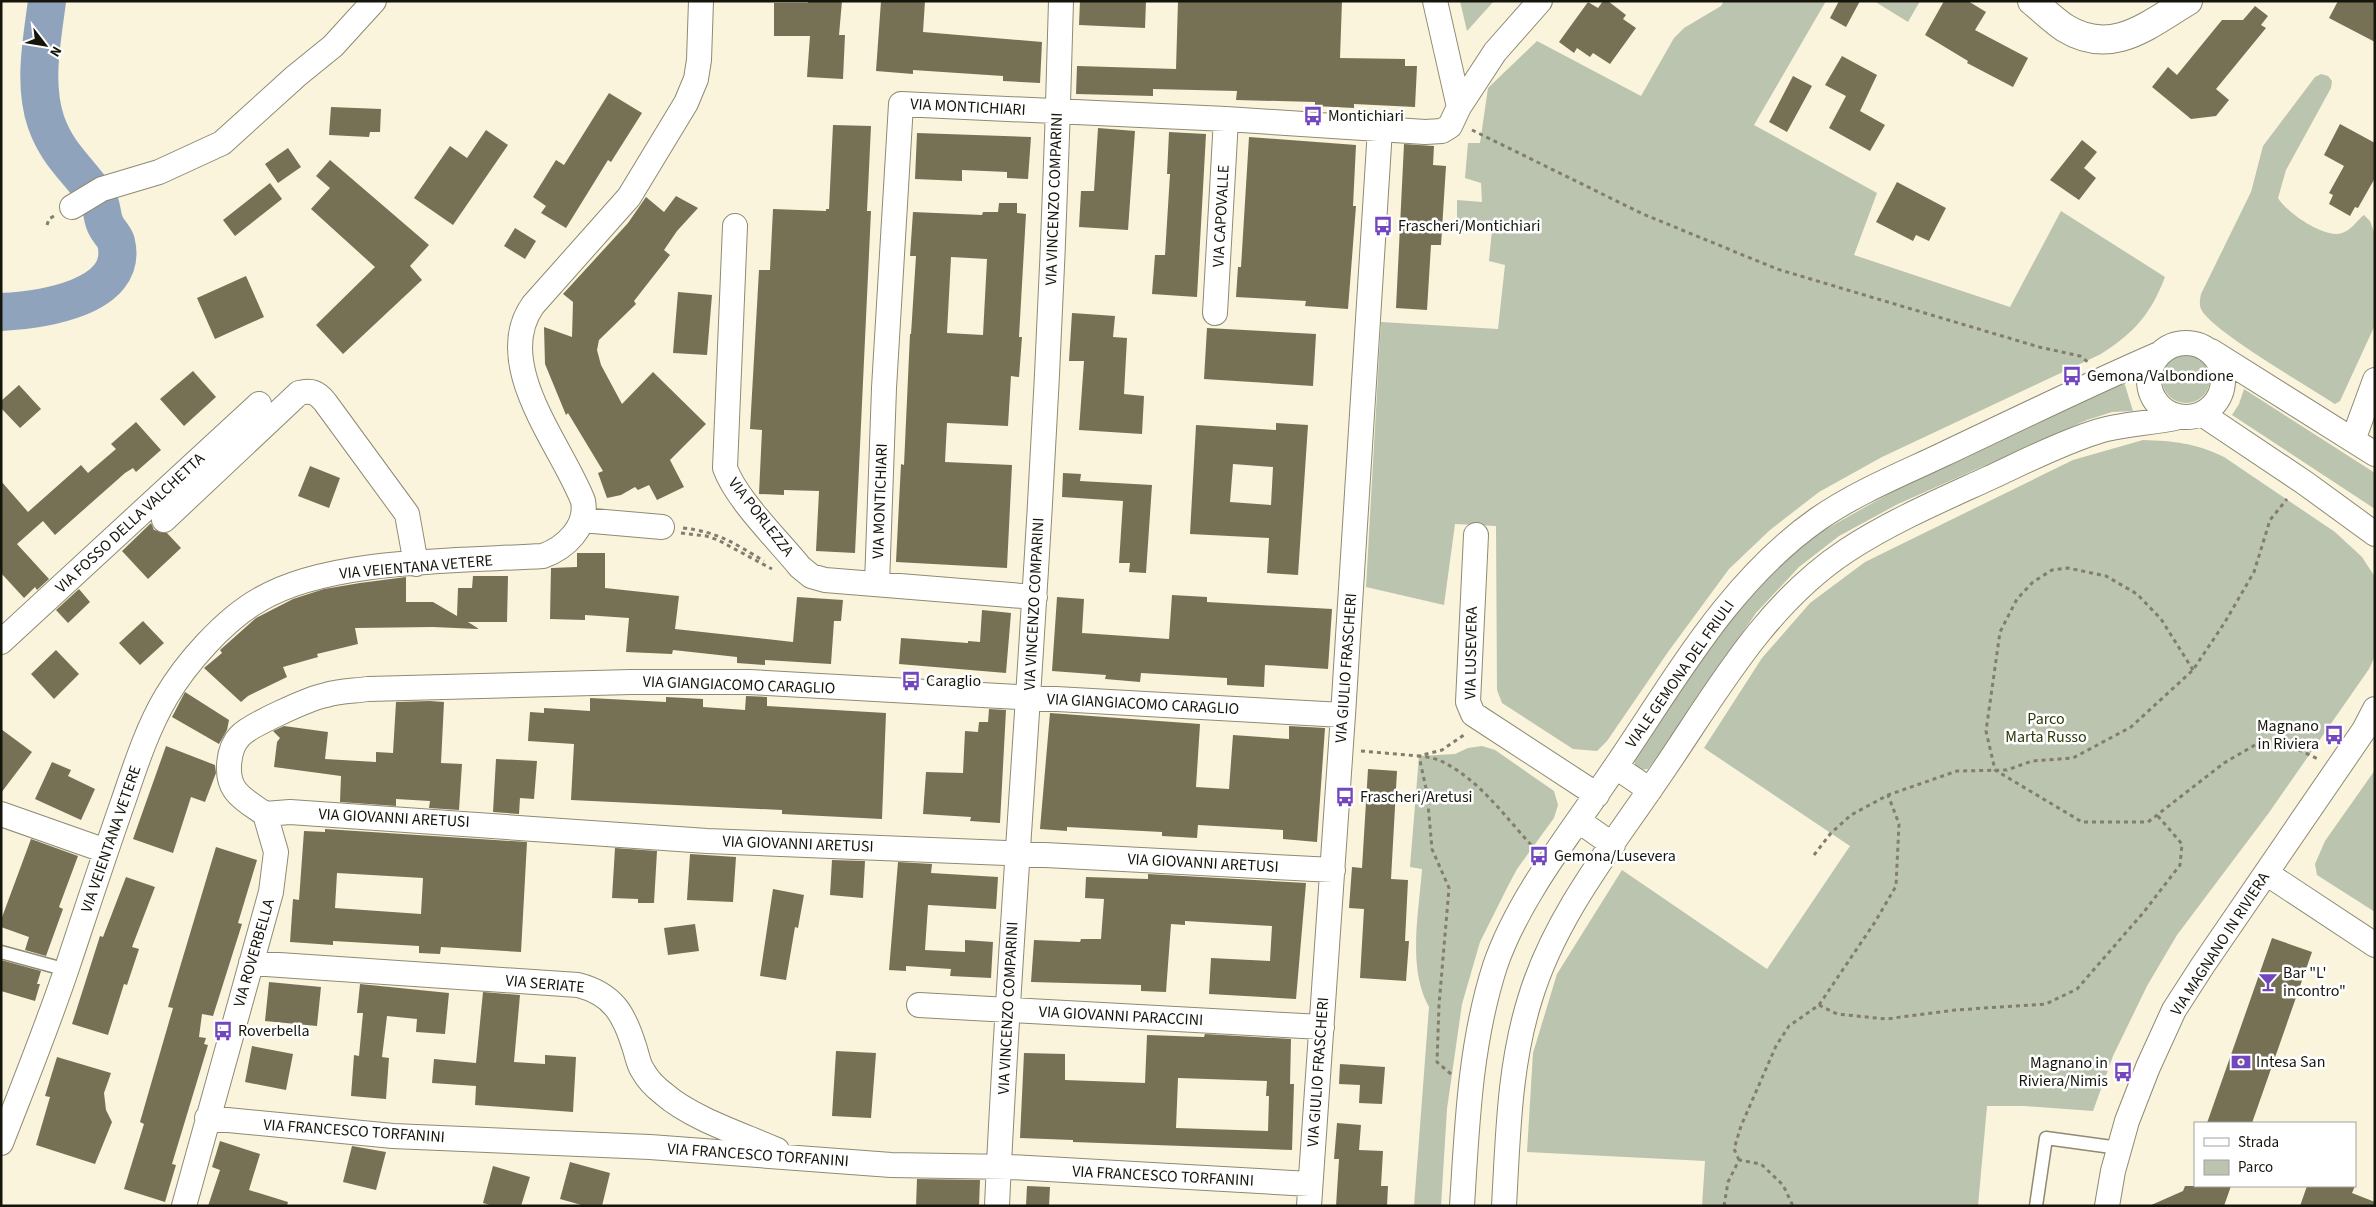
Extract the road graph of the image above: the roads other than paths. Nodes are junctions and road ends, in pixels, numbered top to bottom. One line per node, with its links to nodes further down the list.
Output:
1 (374, 1): 12 (street)
2 (701, 1): 23 (street)
3 (1061, 1): 8 (street, VIA VINCENZO COMPARINI)
4 (1435, 1): 9 (street)
5 (1540, 1): 9 (street)
6 (2032, 1): 7 (street)
7 (2188, 1)
8 (1058, 112): 10 (street, VIA MONTICHIARI); 28 (street, VIA MONTICHIARI); 29 (street, VIA VINCENZO COMPARINI)
9 (1456, 114): 11 (street, VIA MONTICHIARI)
10 (1226, 119): 11 (street, VIA MONTICHIARI); 14 (street, VIA CAPOVALLE)
11 (1380, 130): 33 (street, VIA GIULIO FRASCHERI)
12 (87, 198)
13 (735, 226): 28 (street, VIA PORLEZZA)
14 (1215, 313)
15 (2208, 349): 16 (street); 19 (street); 20 (street)
16 (2159, 354): 19 (street); 35 (street, VIALE GEMONA DEL FRIULI)
17 (2375, 380): 20 (street)
18 (259, 404): 30 (street, VIA FOSSO DELLA VALCHETTA)
19 (2190, 415): 25 (street); 36 (street)
20 (2353, 440): 21 (street)
21 (2375, 454)
22 (164, 520): 27 (street)
23 (582, 520): 24 (street); 27 (street, VIA VEIENTANA VETERE)
24 (662, 527)
25 (2375, 534)
26 (1476, 535): 37 (street, VIA LUSEVERA)
27 (416, 564): 42 (street, VIA VEIENTANA VETERE)
28 (877, 584): 29 (street, VIA PORLEZZA)
29 (1034, 597): 31 (street, VIA VINCENZO COMPARINI)
30 (1, 642)
31 (1028, 698): 33 (street, VIA GIANGIACOMO CARAGLIO); 39 (street, VIA GIANGIACOMO CARAGLIO); 43 (street, VIA VINCENZO COMPARINI)
32 (2375, 709): 34 (street, VIA MAGNANO IN RIVIERA)
33 (1344, 715): 44 (street, VIA GIULIO FRASCHERI)
34 (2370, 725): 45 (street, VIA MAGNANO IN RIVIERA)
35 (1616, 768): 36 (street); 37 (street, VIALE GEMONA DEL FRIULI)
36 (1650, 790): 41 (street)
37 (1597, 795): 40 (street, VIALE GEMONA DEL FRIULI)
38 (1, 814): 42 (street)
39 (265, 814): 43 (street, VIA GIOVANNI ARETUSI); 48 (street, VIA ROVERBELLA)
40 (1579, 822): 41 (street); 62 (street, VIALE GEMONA DEL FRIULI)
41 (1613, 844): 63 (street)
42 (106, 851): 49 (street, VIA VEIENTANA VETERE)
43 (1018, 854): 44 (street, VIA GIOVANNI ARETUSI); 51 (street, VIA VINCENZO COMPARINI)
44 (1332, 870): 52 (street, VIA GIULIO FRASCHERI)
45 (2266, 873): 46 (street); 56 (street, VIA MAGNANO IN RIVIERA)
46 (2375, 945)
47 (1, 952): 49 (lane)
48 (251, 963): 54 (street, VIA ROVERBELLA); 57 (street, VIA SERIATE)
49 (66, 970): 53 (street, VIA VEIENTANA VETERE)
50 (919, 1005): 51 (street, VIA GIOVANNI PARACCINI)
51 (1007, 1010): 52 (street, VIA GIOVANNI PARACCINI); 58 (street, VIA VINCENZO COMPARINI)
52 (1322, 1027): 59 (street, VIA GIULIO FRASCHERI)
53 (8, 1108): 55 (street, VIA VEIENTANA VETERE)
54 (207, 1118): 57 (street, VIA FRANCESCO TORFANINI); 60 (street, VIA ROVERBELLA)
55 (1, 1143)
56 (2119, 1148): 64 (lane); 65 (street, VIA MAGNANO IN RIVIERA)
57 (795, 1157): 58 (street, VIA FRANCESCO TORFANINI)
58 (999, 1167): 59 (street, VIA FRANCESCO TORFANINI); 61 (street, VIA VINCENZO COMPARINI)
59 (1310, 1195)
60 (184, 1206)
61 (997, 1206)
62 (1462, 1206)
63 (1504, 1206)
64 (2036, 1206)
65 (2108, 1206)

